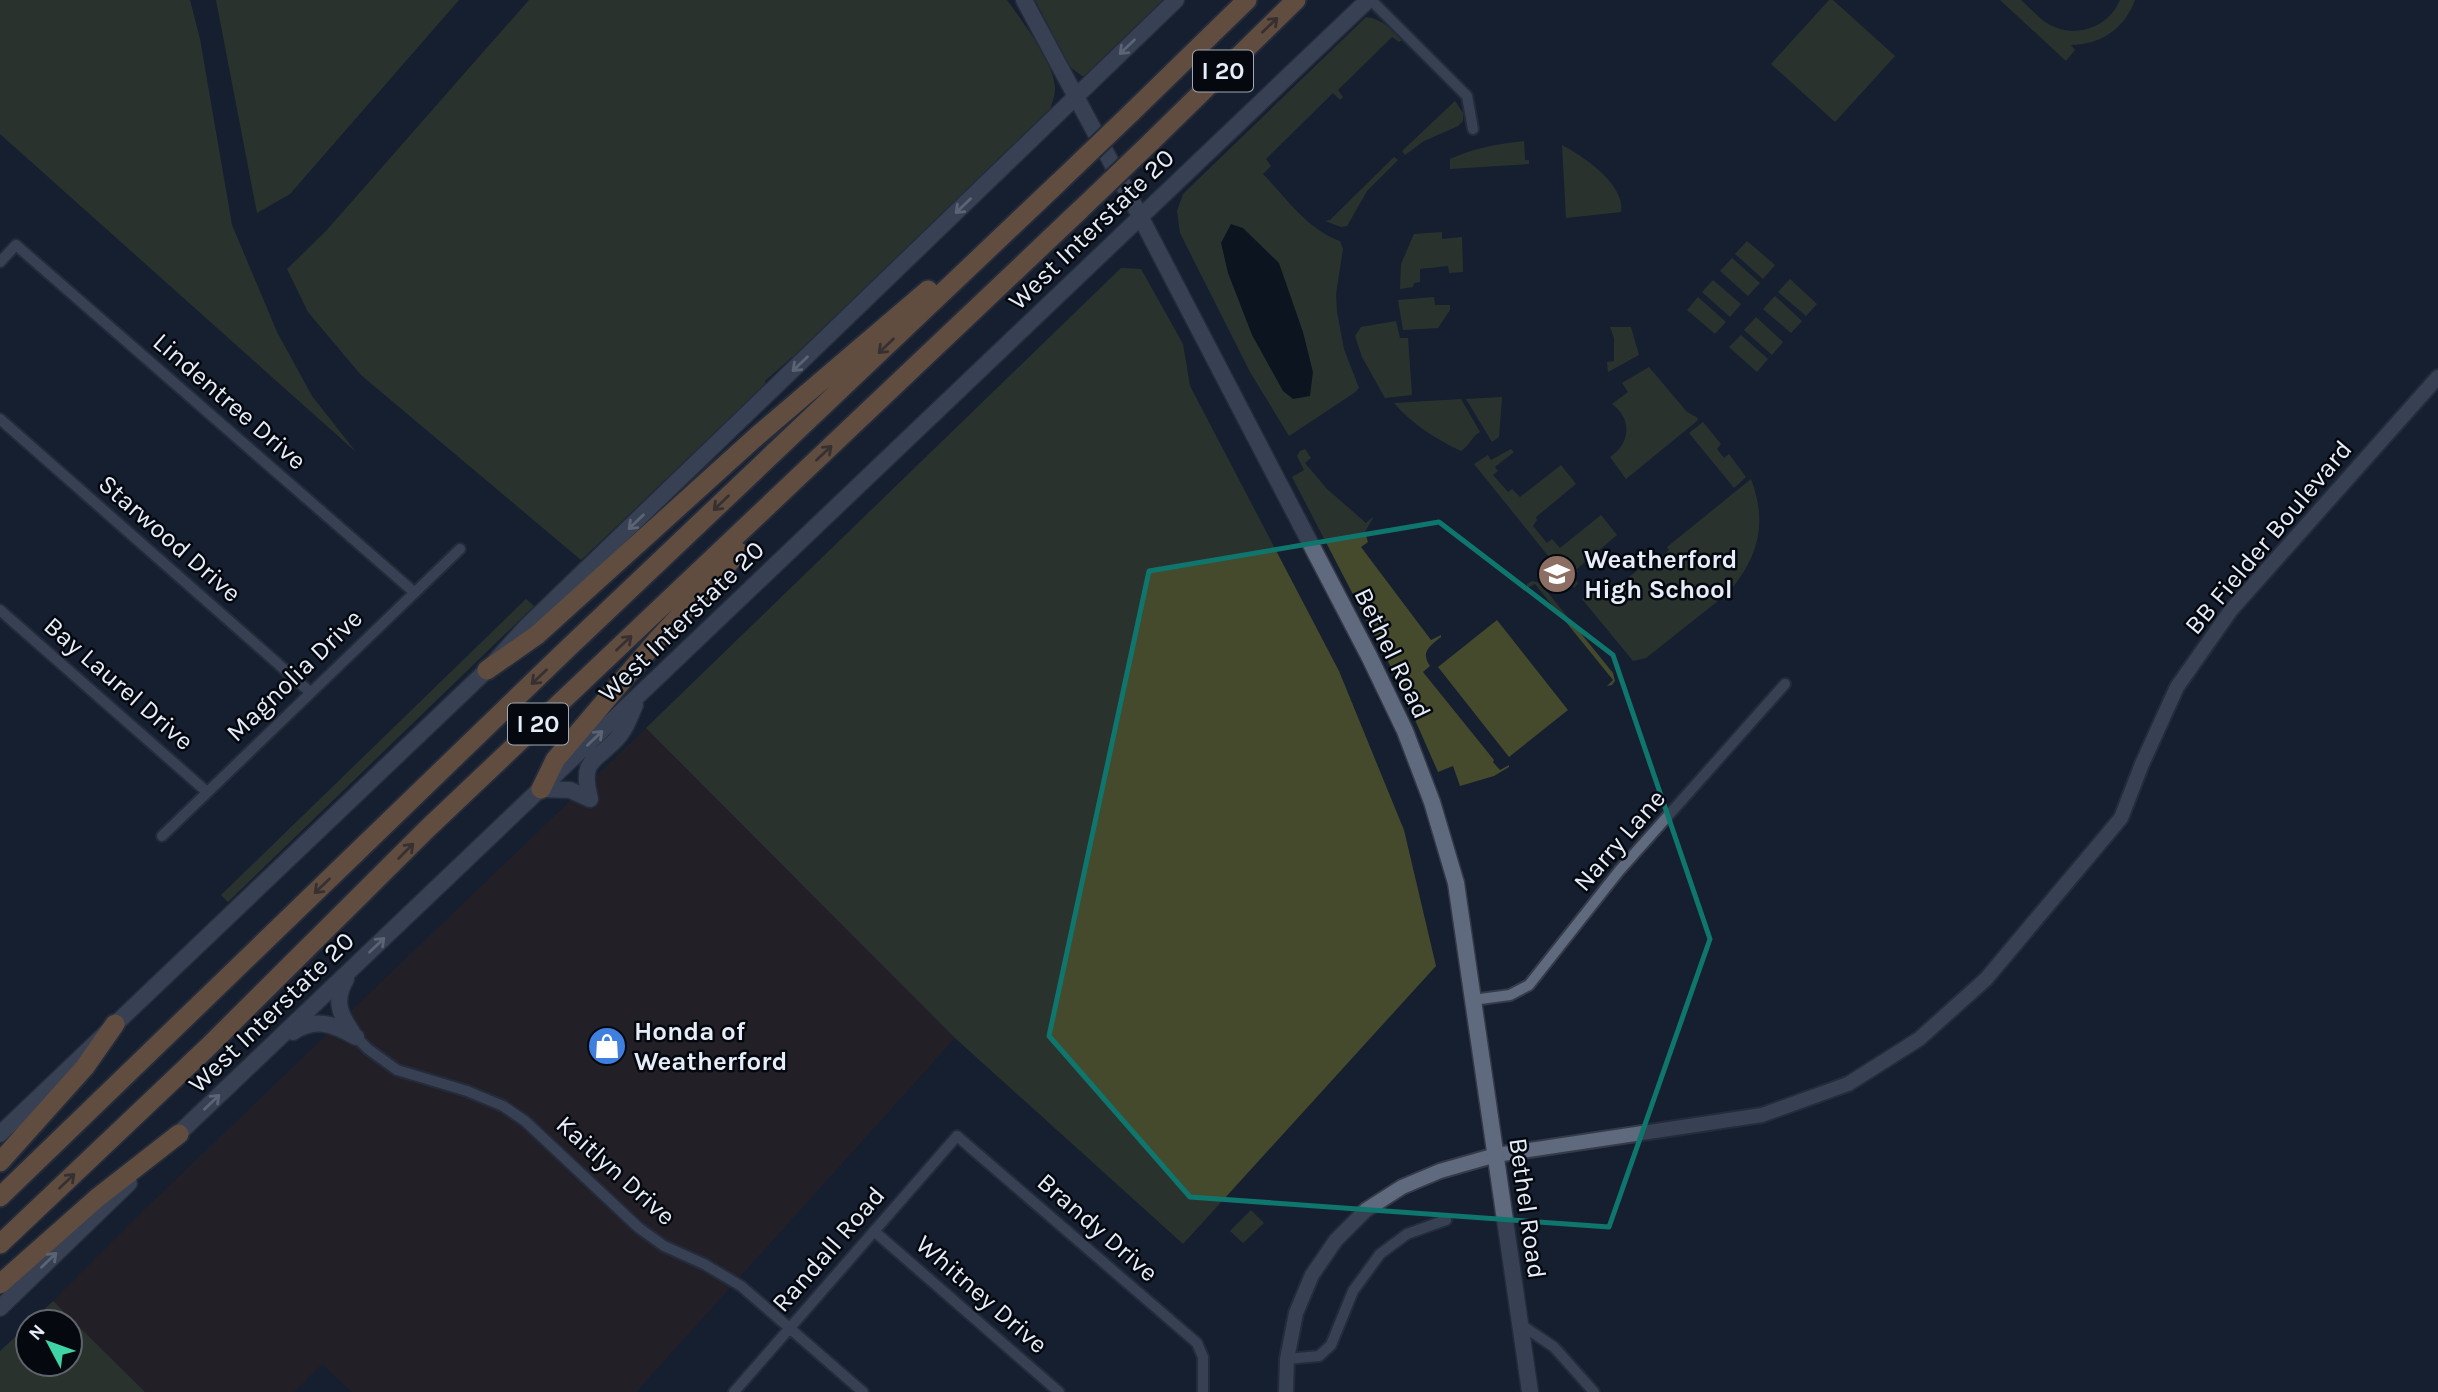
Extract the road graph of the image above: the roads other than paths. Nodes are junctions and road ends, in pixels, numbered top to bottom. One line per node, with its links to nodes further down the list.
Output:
1 (1024, 0): 6 (main road, Bethel Road)
2 (1176, 0): 6 (main road, one-way to 6)
3 (1247, 0): 10 (highway, I 20, bridge)
4 (1296, 0): 13 (highway, I 20, one-way to 4, bridge)
5 (1369, 0): 7 (street); 8 (main road, West Interstate 20)
6 (1074, 98): 8 (main road, Bethel Road); 17 (main road, one-way to 17)
7 (1473, 129)
8 (1140, 216): 20 (main road, West Interstate 20); 25 (main road, Bethel Road)
9 (0, 262): 15 (street, Lindentree Drive)
10 (971, 265): 17 (highway); 34 (highway, I 20, one-way to 34)
11 (2438, 377): 32 (street, BB Fielder Boulevard)
12 (0, 419): 19 (street, Starwood Drive)
13 (797, 479): 21 (highway); 37 (highway, I 20, one-way to 13)
14 (460, 549): 15 (street, Magnolia Drive)
15 (414, 592): 19 (street, Magnolia Drive)
16 (0, 610): 22 (street, Bay Laurel Drive)
17 (487, 670): 26 (main road)
18 (1785, 684): 25 (street, Narry Lane)
19 (310, 692): 22 (street, Magnolia Drive)
20 (641, 693): 21 (main road, West Interstate 20, one-way to 20); 21 (main road)
21 (541, 789): 24 (main road, West Interstate 20, one-way to 21)
22 (207, 792): 23 (street, Magnolia Drive)
23 (162, 836)
24 (357, 964): 27 (main road, Kaitlyn Drive); 28 (main road, West Interstate 20)
25 (1473, 1000): 32 (main road, Bethel Road)
26 (115, 1024): 29 (main road); 33 (highway)
27 (356, 1037): 28 (main road, Kaitlyn Drive); 41 (street, Kaitlyn Drive)
28 (273, 1044): 30 (main road, West Interstate 20, one-way to 28)
29 (1, 1131)
30 (178, 1134): 38 (highway); 39 (main road, West Interstate 20, one-way to 30)
31 (957, 1136): 36 (street, Randall Road); 46 (street, Brandy Drive)
32 (1496, 1156): 40 (main road, Bethel Road); 42 (street, BB Fielder Boulevard)
33 (0, 1161)
34 (0, 1197)
35 (1446, 1220): 42 (street)
36 (874, 1231): 41 (street, Randall Road); 45 (street, Whitney Drive)
37 (0, 1244)
38 (0, 1284)
39 (0, 1308)
40 (1520, 1324): 48 (main road, Bethel Road); 49 (street)
41 (789, 1328): 43 (street, Randall Road); 44 (street, Kaitlyn Drive)
42 (1287, 1359): 47 (street, BB Fielder Boulevard)
43 (734, 1392)
44 (863, 1392)
45 (1059, 1392)
46 (1203, 1392)
47 (1286, 1392)
48 (1530, 1392)
49 (1594, 1392)

